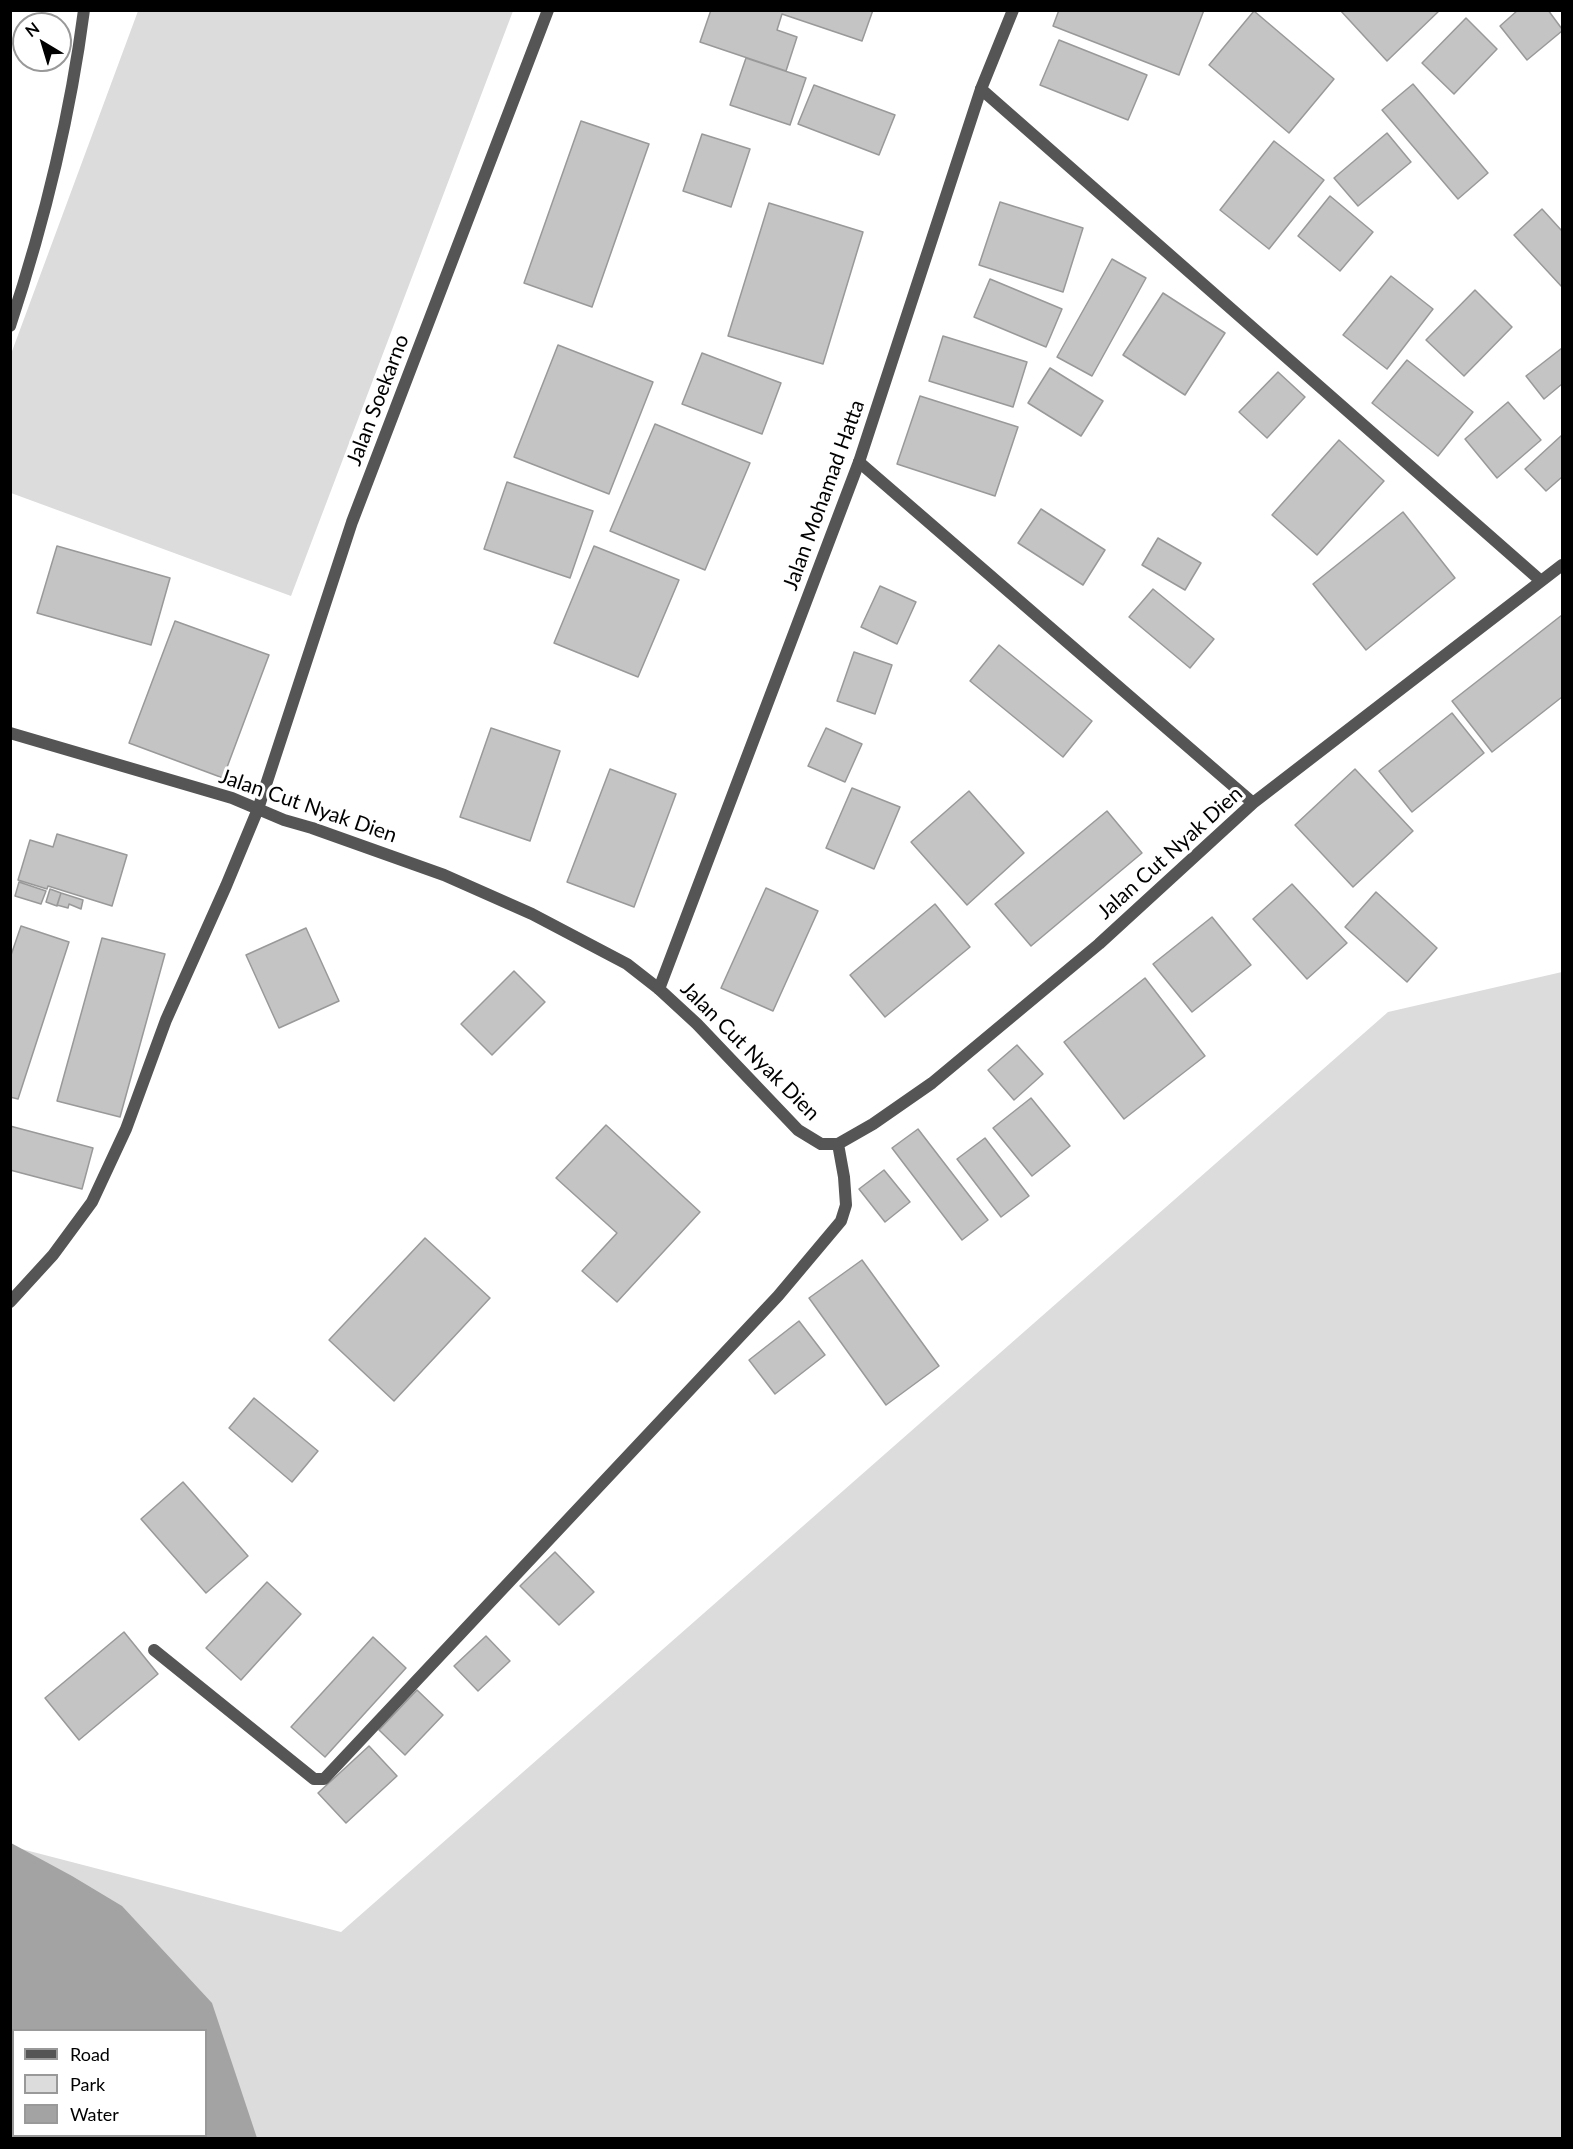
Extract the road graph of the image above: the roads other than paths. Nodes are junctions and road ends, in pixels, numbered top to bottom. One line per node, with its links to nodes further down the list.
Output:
1 (84, 10): 5 (street)
2 (548, 10): 11 (street, Jalan Soekarno)
3 (1013, 10): 4 (street, Jalan Mohamad Hatta)
4 (981, 89): 6 (street, Jalan Mohamad Hatta); 8 (street)
5 (10, 326)
6 (859, 462): 10 (street); 12 (street, Jalan Mohamad Hatta)
7 (1563, 565): 8 (street, Jalan Cut Nyak Dien)
8 (1541, 581): 10 (street, Jalan Cut Nyak Dien)
9 (10, 734): 11 (street, Jalan Cut Nyak Dien)
10 (1253, 803): 13 (street, Jalan Cut Nyak Dien)
11 (258, 809): 12 (street, Jalan Cut Nyak Dien); 14 (street, Jalan Soekarno)
12 (659, 989): 13 (street, Jalan Cut Nyak Dien)
13 (838, 1143): 15 (street)
14 (10, 1302)
15 (154, 1650)

